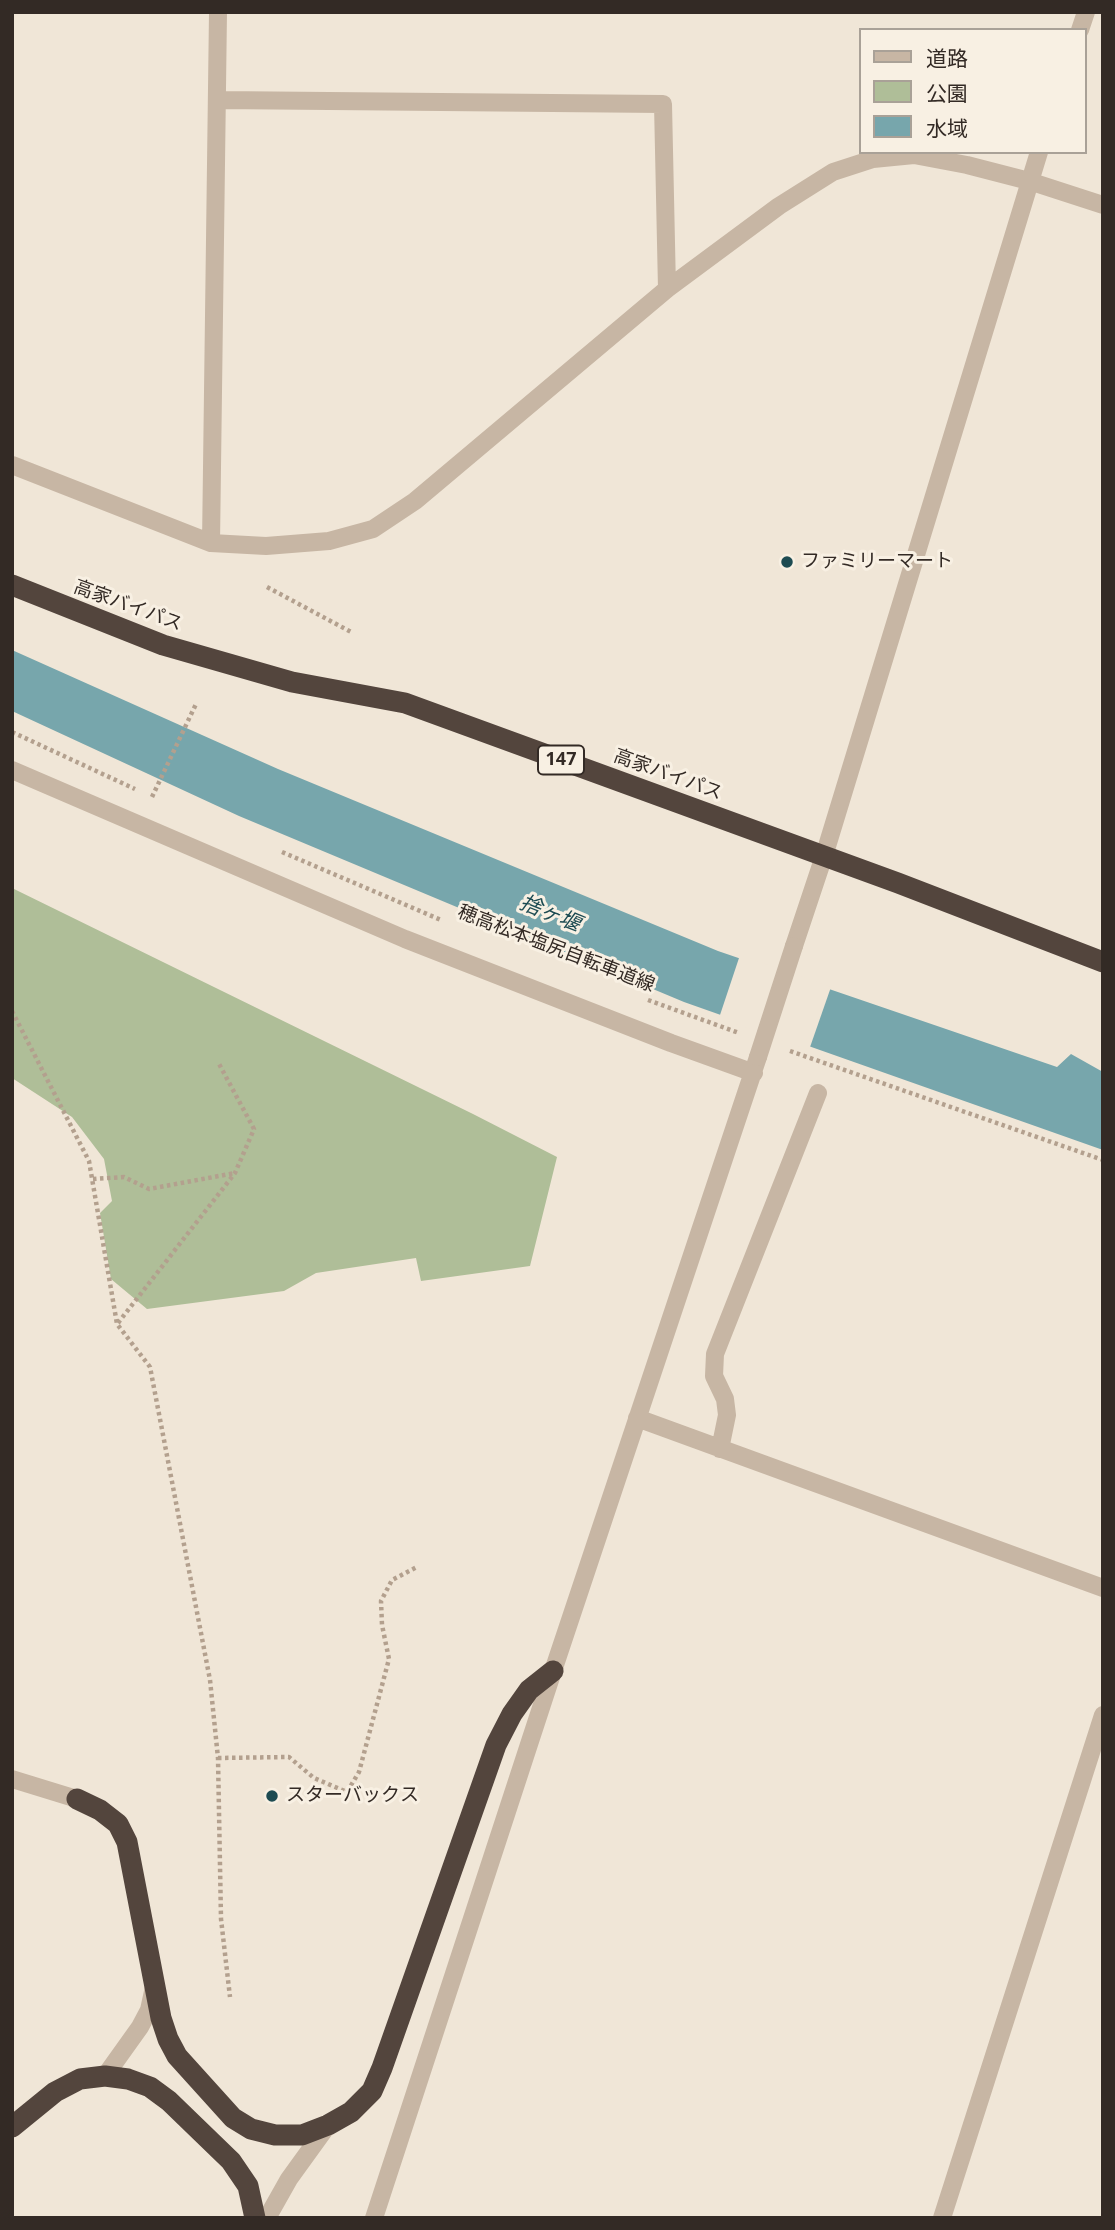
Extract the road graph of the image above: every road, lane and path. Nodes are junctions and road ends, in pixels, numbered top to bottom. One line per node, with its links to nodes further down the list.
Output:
1 (218, 12): 2 (street)
2 (218, 100): 6 (street); 8 (street)
3 (1038, 154): 4 (street)
4 (1029, 181): 5 (street); 6 (street); 16 (street)
5 (1103, 205)
6 (667, 289): 8 (street)
7 (12, 465): 8 (street)
8 (211, 543)
9 (12, 585): 16 (highway, 高家バイパス / 147)
10 (267, 587): 11 (path)
11 (353, 633)
12 (196, 704): 13 (path)
13 (12, 732)
14 (12, 771): 24 (street)
15 (281, 852): 17 (path, 穂高松本塩尻自転車道線)
16 (824, 856): 18 (highway, 高家バイパス / 147); 24 (street, bridge)
17 (448, 923)
18 (1103, 962)
19 (643, 999): 21 (path, 穂高松本塩尻自転車道線)
20 (12, 1011): 28 (path)
21 (748, 1036)
22 (788, 1050): 26 (path)
23 (218, 1062): 27 (path)
24 (756, 1065): 30 (street)
25 (818, 1093): 31 (street)
26 (1103, 1160)
27 (235, 1173): 28 (path); 29 (path)
28 (93, 1179): 29 (path)
29 (117, 1324): 36 (path)
30 (637, 1418): 31 (street); 34 (street)
31 (720, 1449): 33 (street)
32 (417, 1567): 36 (path)
33 (1103, 1588)
34 (553, 1671): 42 (highway); 46 (street)
35 (1103, 1715): 47 (street)
36 (218, 1758): 40 (path)
37 (12, 1779): 38 (street)
38 (77, 1799): 39 (highway)
39 (155, 1984): 41 (street); 42 (highway)
40 (230, 1997)
41 (104, 2076): 43 (highway); 44 (highway)
42 (328, 2125): 45 (street)
43 (12, 2127)
44 (255, 2218)
45 (267, 2218)
46 (374, 2218)
47 (942, 2218)

